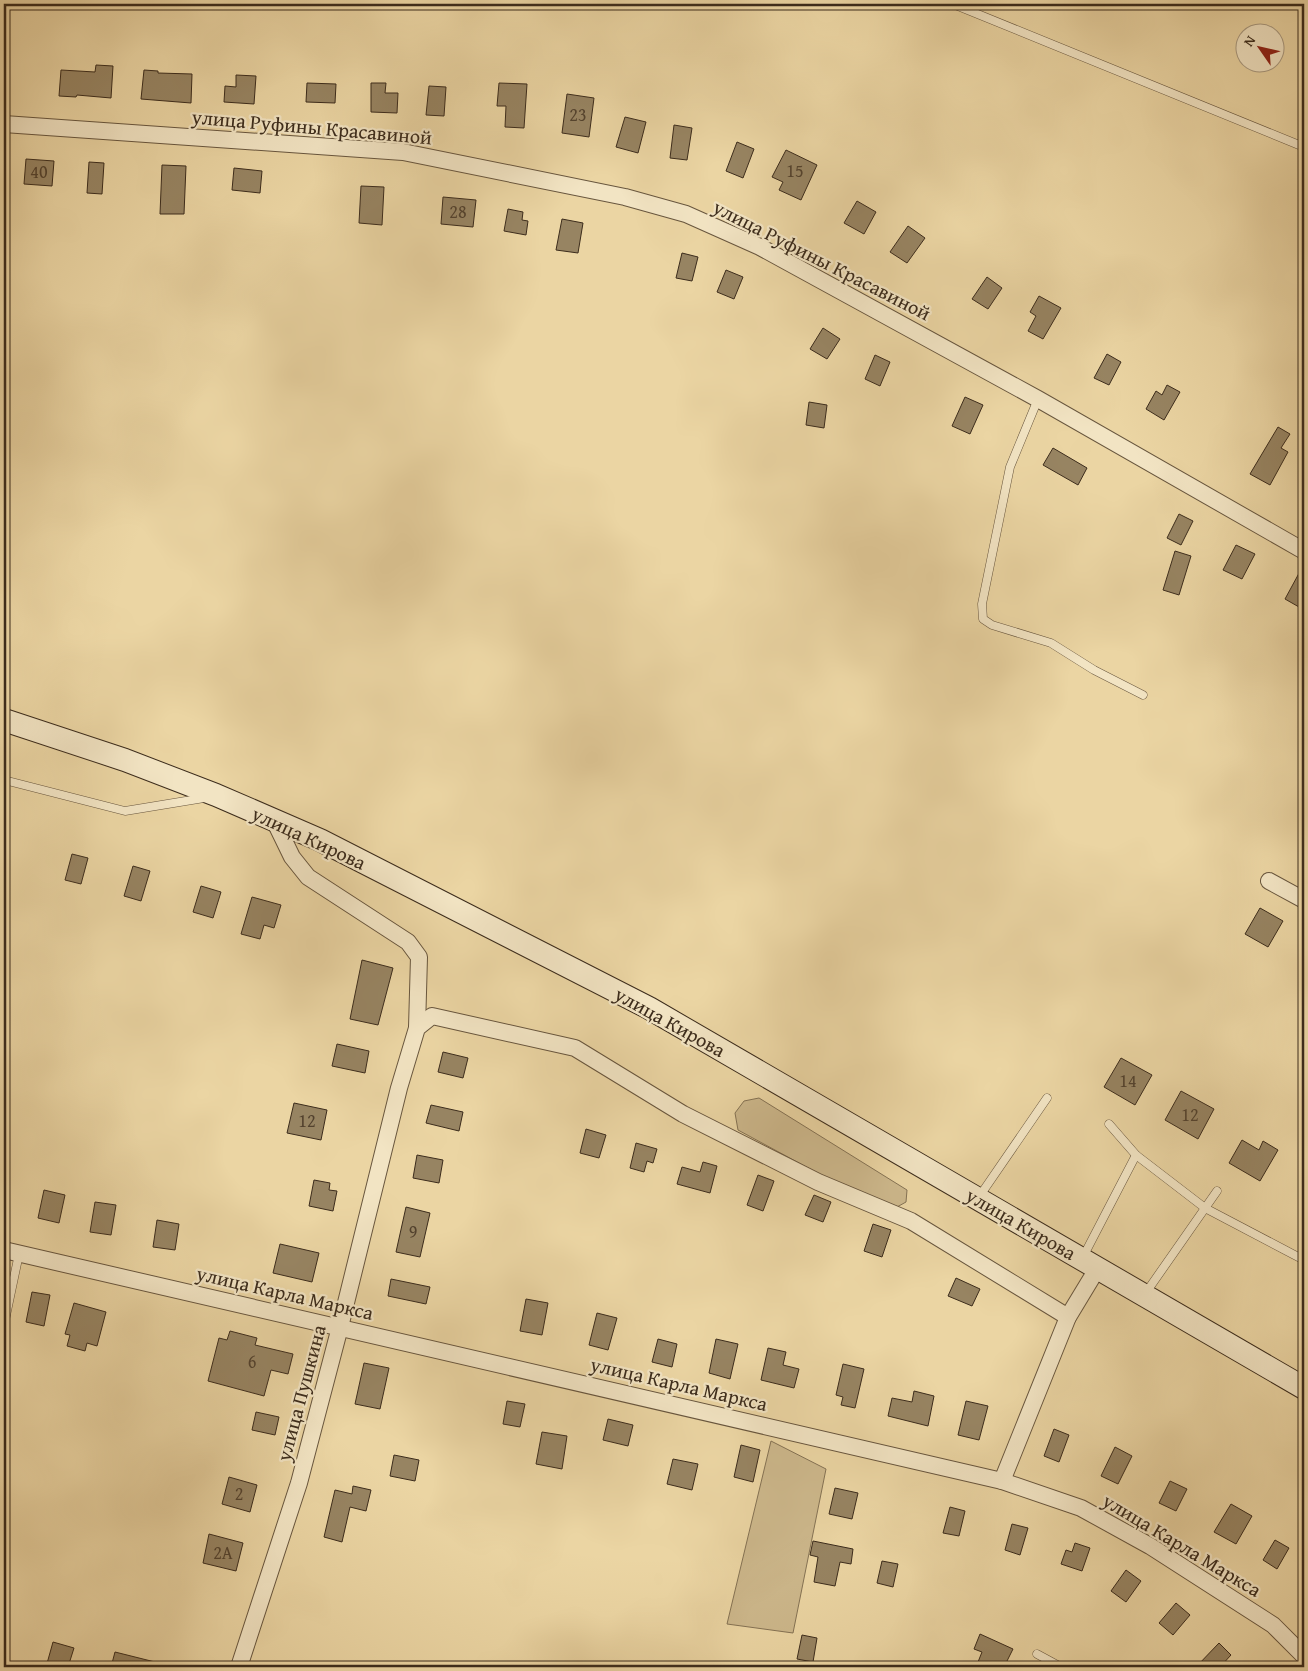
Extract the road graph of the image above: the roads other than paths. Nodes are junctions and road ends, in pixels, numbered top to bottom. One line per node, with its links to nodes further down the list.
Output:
1 (954, 4): 3 (lane)
2 (4, 124): 4 (street, улица Руфины Красавиной)
3 (1304, 147)
4 (1038, 399): 5 (street, улица Руфины Красавиной); 6 (lane)
5 (1304, 551)
6 (1144, 695)
7 (4, 720): 9 (main road, улица Кирова)
8 (4, 780): 9 (lane)
9 (216, 795): 10 (main road, улица Кирова)
10 (274, 820): 13 (street, улица Пушкина); 18 (main road, улица Кирова)
11 (1269, 881): 12 (street)
12 (1304, 900)
13 (417, 1028): 24 (street); 26 (street, улица Пушкина)
14 (1047, 1098): 18 (lane)
15 (1109, 1124): 16 (lane)
16 (1136, 1155): 19 (lane); 22 (lane)
17 (1217, 1191): 19 (lane)
18 (978, 1199): 22 (main road, улица Кирова)
19 (1205, 1208): 21 (lane); 23 (lane)
20 (11, 1252): 25 (lane); 26 (street, улица Карла Маркса)
21 (1304, 1260)
22 (1089, 1264): 23 (main road, улица Кирова); 24 (street)
23 (1144, 1296): 27 (main road, улица Кирова)
24 (1068, 1318): 28 (street)
25 (4, 1325)
26 (340, 1327): 28 (street, улица Карла Маркса); 31 (street, улица Пушкина)
27 (1304, 1388)
28 (1002, 1481): 30 (street, улица Карла Маркса)
29 (1037, 1654): 32 (lane)
30 (1304, 1656)
31 (239, 1667)
32 (1061, 1667)

